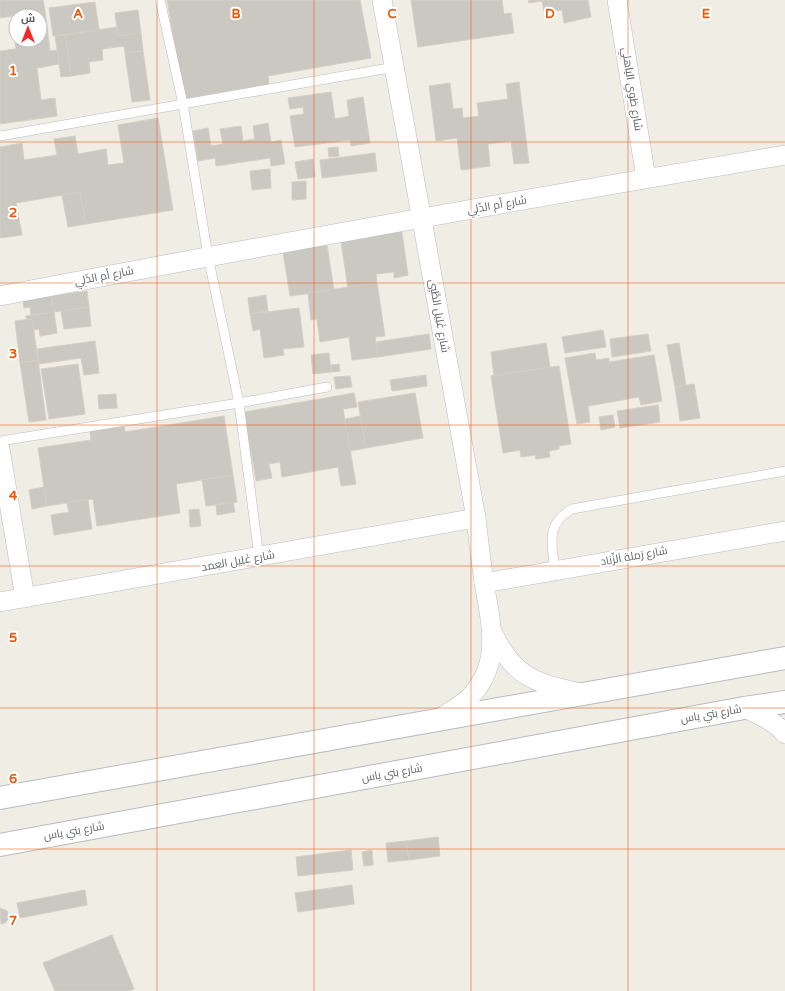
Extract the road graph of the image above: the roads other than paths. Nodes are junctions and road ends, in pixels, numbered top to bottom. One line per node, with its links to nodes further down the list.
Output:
1 (160, 0): 5 (lane)
2 (382, 0): 4 (street, شارع غَلِيل الطَّيِي)
3 (617, 0): 8 (street, شارع طَوِي الياهلِي)
4 (395, 67): 5 (lane); 9 (street, شارع غَلِيل الطَّيِي)
5 (183, 104): 6 (lane); 10 (lane)
6 (0, 136)
7 (785, 155): 8 (street, شارع أم الدِّلِي)
8 (646, 178): 9 (street, شارع أم الدِّلِي)
9 (421, 219): 10 (street, شارع أم الدِّلِي); 17 (street, شارع غَلِيل الطَّيِي)
10 (208, 256): 11 (street, شارع أم الدِّلِي); 13 (lane)
11 (0, 296)
12 (327, 387): 13 (lane)
13 (239, 403): 14 (lane); 19 (lane)
14 (0, 441)
15 (0, 449): 22 (street)
16 (785, 471): 20 (lane)
17 (476, 518): 19 (street, شارع غَلِيل العِمد); 21 (street, شارع غَلِيل الطَّيِي)
18 (785, 531): 20 (street, شارع رَملة اَلزِّناد)
19 (259, 557): 22 (street, شارع غَلِيل العِمد)
20 (555, 570): 21 (street, شارع رَملة اَلزِّناد)
21 (484, 583): 24 (street, شارع غَلِيل الطَّيِي)
22 (25, 598): 23 (street, شارع غَلِيل العِمد)
23 (0, 602)
24 (492, 632): 26 (street, شارع غَلِيل الطَّيِي); 29 (street, شارع غَلِيل الطَّيِي)
25 (785, 658): 26 (main road)
26 (582, 694): 29 (main road)
27 (785, 702): 28 (main road, شارع بني ياس)
28 (744, 708): 30 (street); 32 (main road, شارع بني ياس)
29 (439, 719): 31 (main road)
30 (785, 734)
31 (0, 798)
32 (0, 845)

